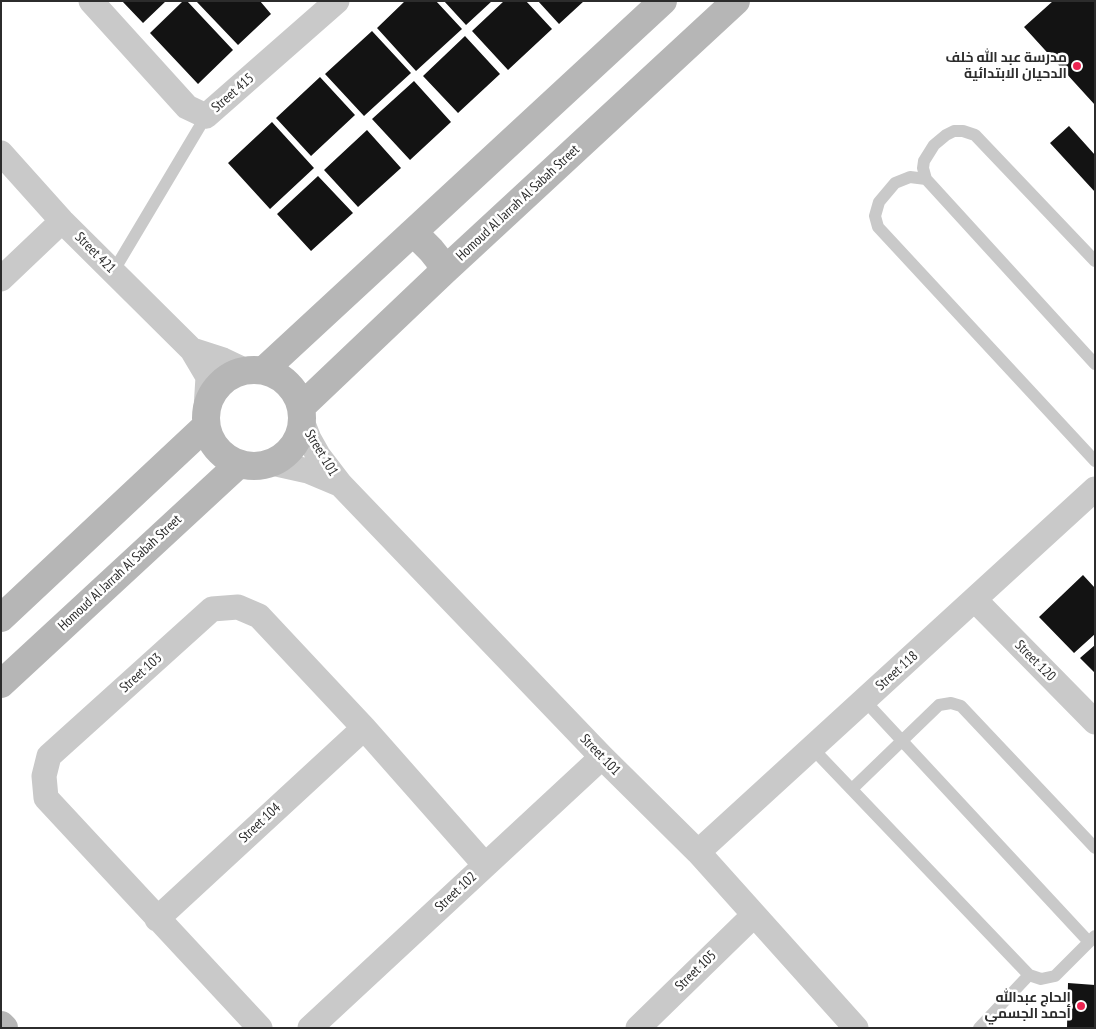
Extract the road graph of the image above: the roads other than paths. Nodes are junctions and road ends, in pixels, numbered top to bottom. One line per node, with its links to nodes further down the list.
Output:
1 (92, 1): 5 (street, Street 415)
2 (337, 1): 5 (street, Street 415)
3 (663, 1): 9 (street)
4 (736, 1): 12 (street, Homoud Al Jarrah Al Sabah Street)
5 (206, 116): 11 (lane)
6 (1, 154): 8 (street, Street 421)
7 (926, 179): 10 (lane); 15 (lane); 19 (lane)
8 (62, 221): 11 (street, Street 421); 13 (street)
9 (411, 234): 12 (street); 16 (street)
10 (1095, 262)
11 (113, 272): 14 (street, Street 421)
12 (443, 272): 17 (street, Homoud Al Jarrah Al Sabah Street)
13 (1, 278)
14 (192, 350): 16 (street, Street 421); 18 (street, Street 421)
15 (1095, 364)
16 (254, 370): 17 (street); 18 (street)
17 (302, 414): 20 (street); 22 (street, Street 101)
18 (206, 418): 21 (street); 25 (street)
19 (1095, 461)
20 (272, 463): 21 (street); 22 (street, Street 101)
21 (239, 464): 26 (street, Homoud Al Jarrah Al Sabah Street)
22 (341, 485): 34 (street, Street 101)
23 (1095, 489): 24 (street, Street 118)
24 (975, 600): 28 (street, Street 118); 30 (street, Street 120)
25 (4, 614)
26 (44, 643): 27 (street, Homoud Al Jarrah Al Sabah Street); 29 (street)
27 (7, 670)
28 (865, 700): 32 (lane); 33 (street, Street 118)
29 (1, 702)
30 (1095, 722)
31 (364, 728): 38 (street, Street 103); 40 (street, Street 104); 40 (street, Street 103)
32 (903, 740): 35 (lane); 36 (lane); 41 (lane)
33 (813, 748): 35 (lane); 37 (street, Street 118)
34 (602, 757): 37 (street, Street 101); 38 (street, Street 102)
35 (852, 789): 42 (lane)
36 (1095, 848)
37 (698, 852): 39 (street, Street 101)
38 (485, 865): 46 (street, Street 102)
39 (754, 915): 47 (street, Street 105); 48 (street, Street 101)
40 (157, 919): 45 (street, Street 103)
41 (1092, 939): 42 (lane)
42 (1029, 975): 49 (lane)
43 (1, 1024): 44 (street)
44 (4, 1028)
45 (260, 1028)
46 (310, 1028)
47 (638, 1028)
48 (856, 1028)
49 (979, 1028)

